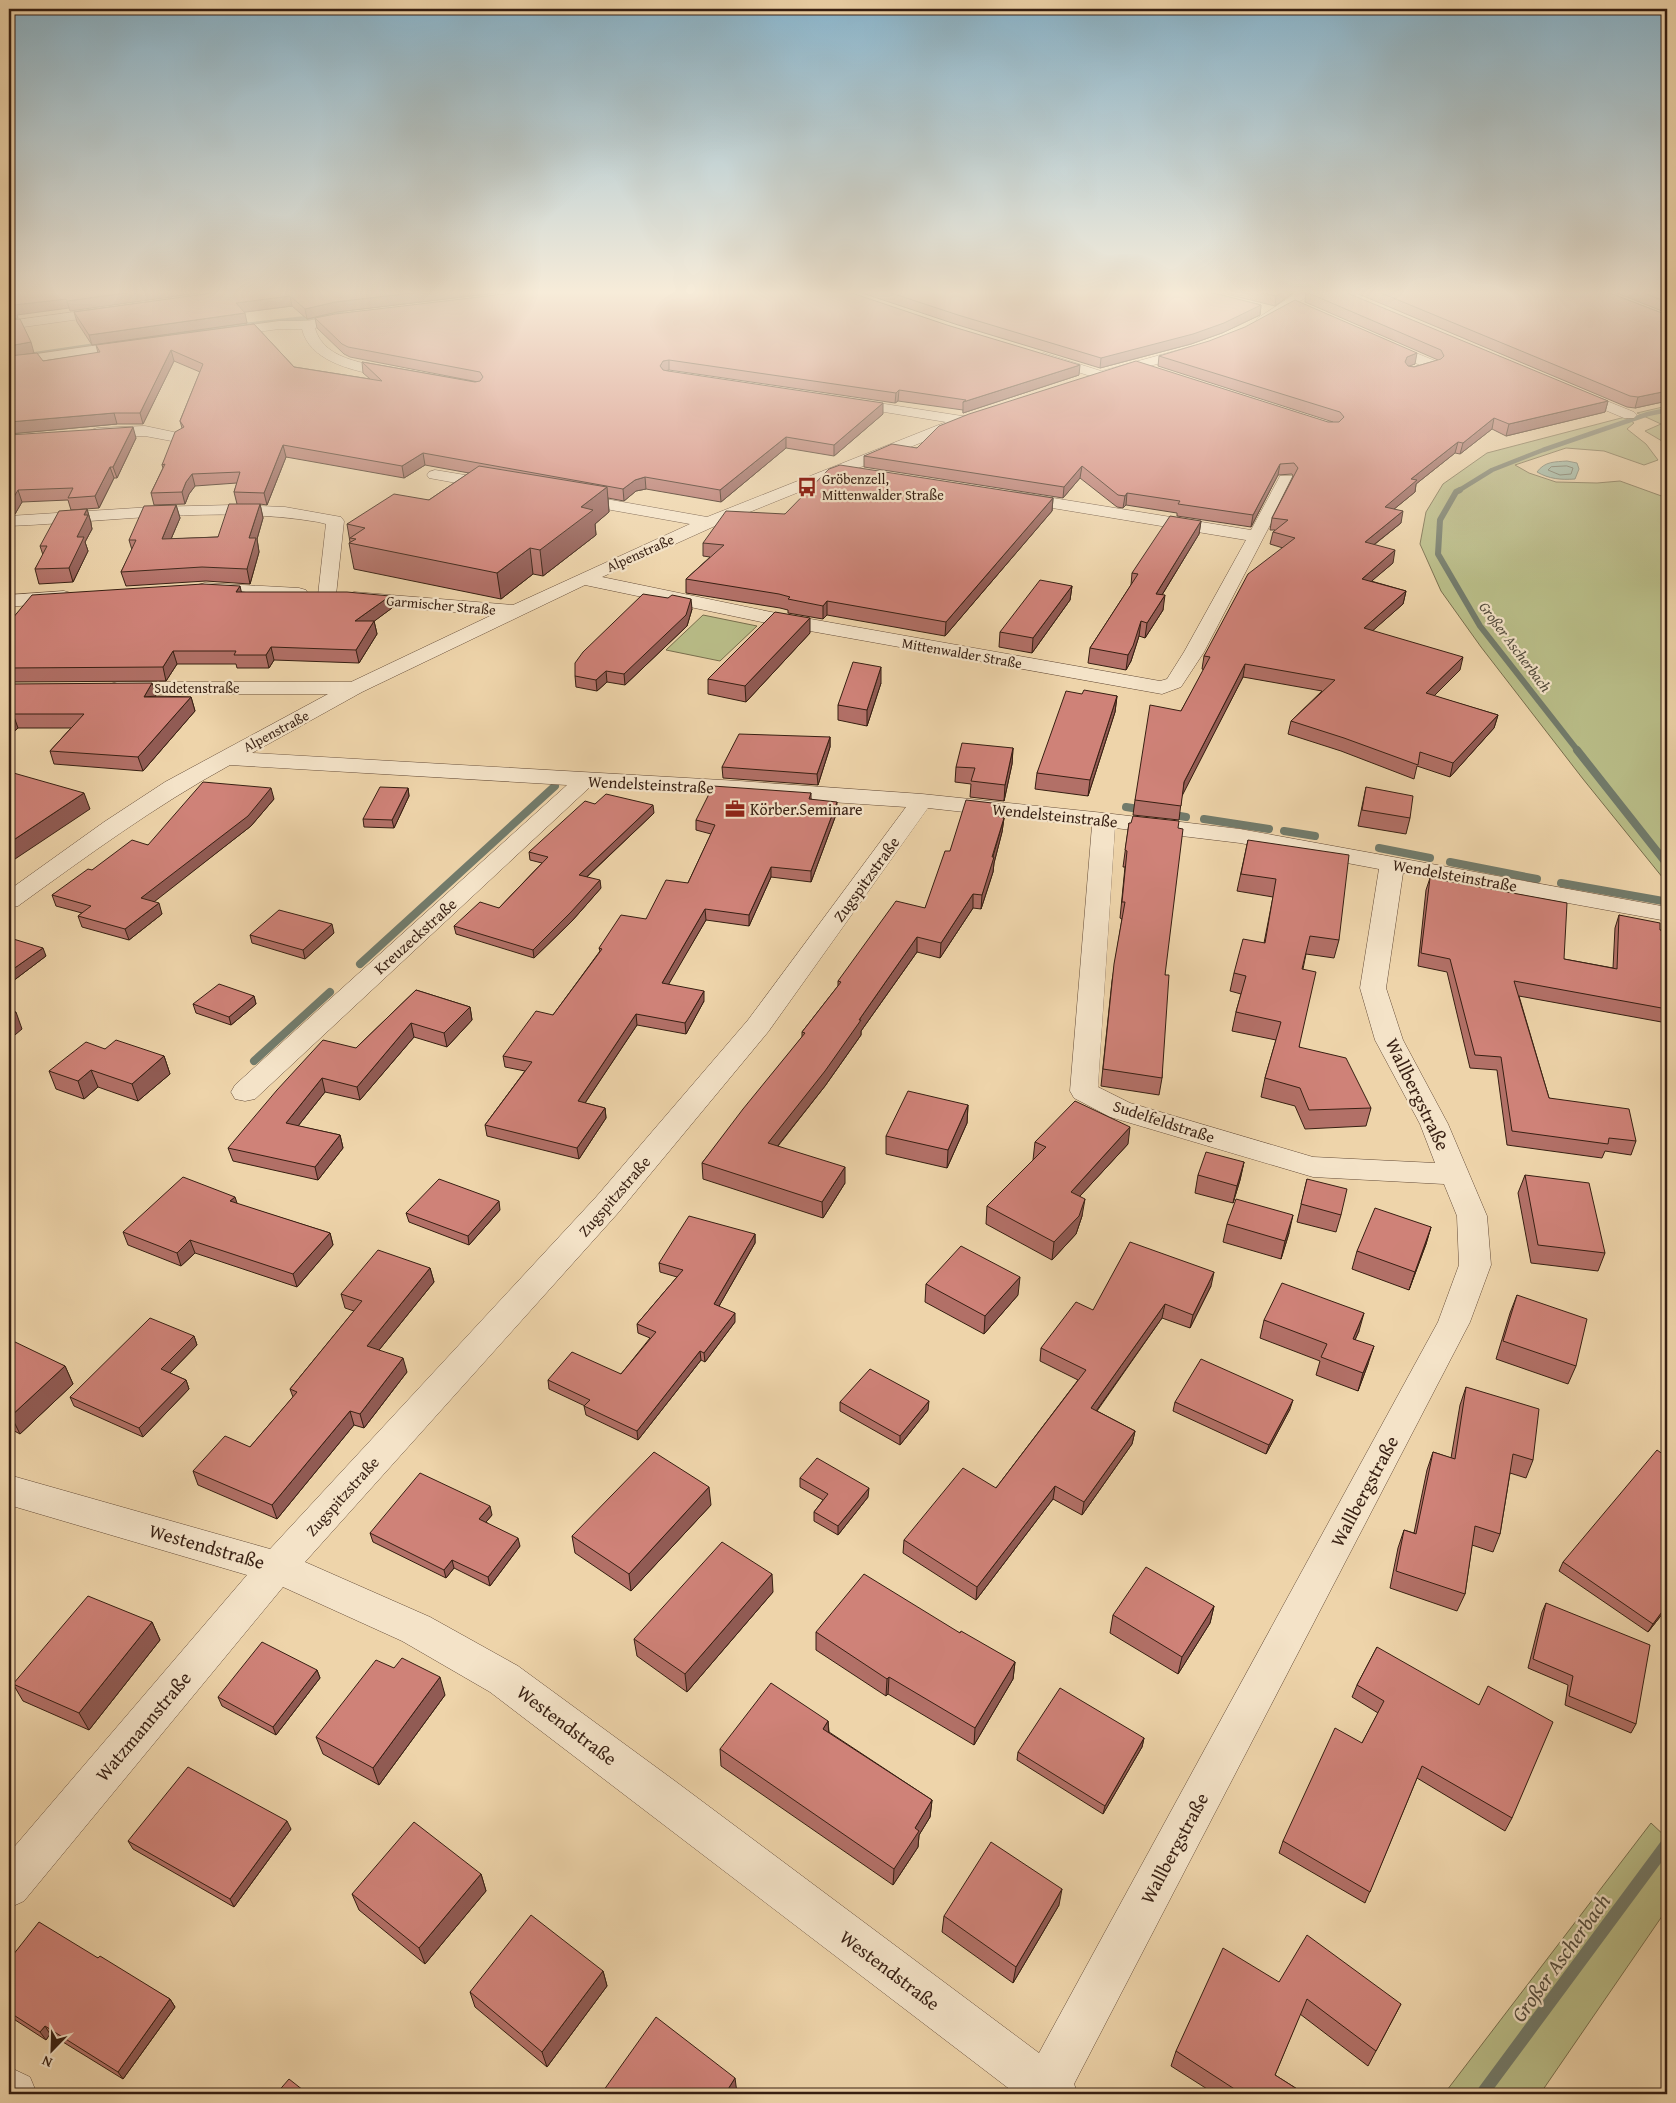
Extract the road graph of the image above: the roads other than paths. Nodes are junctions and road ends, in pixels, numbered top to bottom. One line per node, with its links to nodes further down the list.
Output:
1 (1566, 388): 3 (street)
2 (834, 400): 6 (street, Alpenstraße)
3 (1629, 415)
4 (83, 434): 5 (street)
5 (177, 437)
6 (836, 470): 8 (street); 14 (street, Alpenstraße)
7 (435, 475): 10 (street)
8 (869, 475)
9 (1286, 479): 15 (street, Mittenwalder Straße)
10 (514, 488)
11 (996, 494): 15 (street)
12 (558, 496): 14 (street)
13 (9, 521): 18 (street)
14 (709, 522): 16 (street, Alpenstraße)
15 (1258, 536): 16 (street, Mittenwalder Straße)
16 (583, 579): 21 (street, Alpenstraße)
17 (186, 590): 18 (street, Garmischer Straße)
18 (327, 595): 21 (street, Garmischer Straße)
19 (82, 596): 20 (street)
20 (9, 601)
21 (515, 611): 23 (street, Alpenstraße)
22 (99, 688): 23 (street, Sudetenstraße)
23 (355, 688): 24 (street, Alpenstraße)
24 (227, 758): 25 (street, Wendelsteinstraße); 29 (street, Alpenstraße)
25 (585, 780): 26 (street, Wendelsteinstraße); 31 (street, Kreuzeckstraße)
26 (922, 801): 27 (street, Wendelsteinstraße); 34 (street, Zugspitzstraße)
27 (1104, 820): 28 (street, Wendelsteinstraße); 32 (street, Sudelfeldstraße)
28 (1392, 863): 30 (street, Wendelsteinstraße); 32 (street, Wallbergstraße)
29 (9, 900)
30 (1667, 914)
31 (245, 1092)
32 (1456, 1174): 37 (street, Wallbergstraße)
33 (9, 1490): 34 (street, Westendstraße)
34 (277, 1566): 35 (street, Watzmannstraße); 37 (street, Westendstraße)
35 (9, 1886)
36 (9, 2091): 38 (street)
37 (1050, 2091)
38 (13, 2094)

